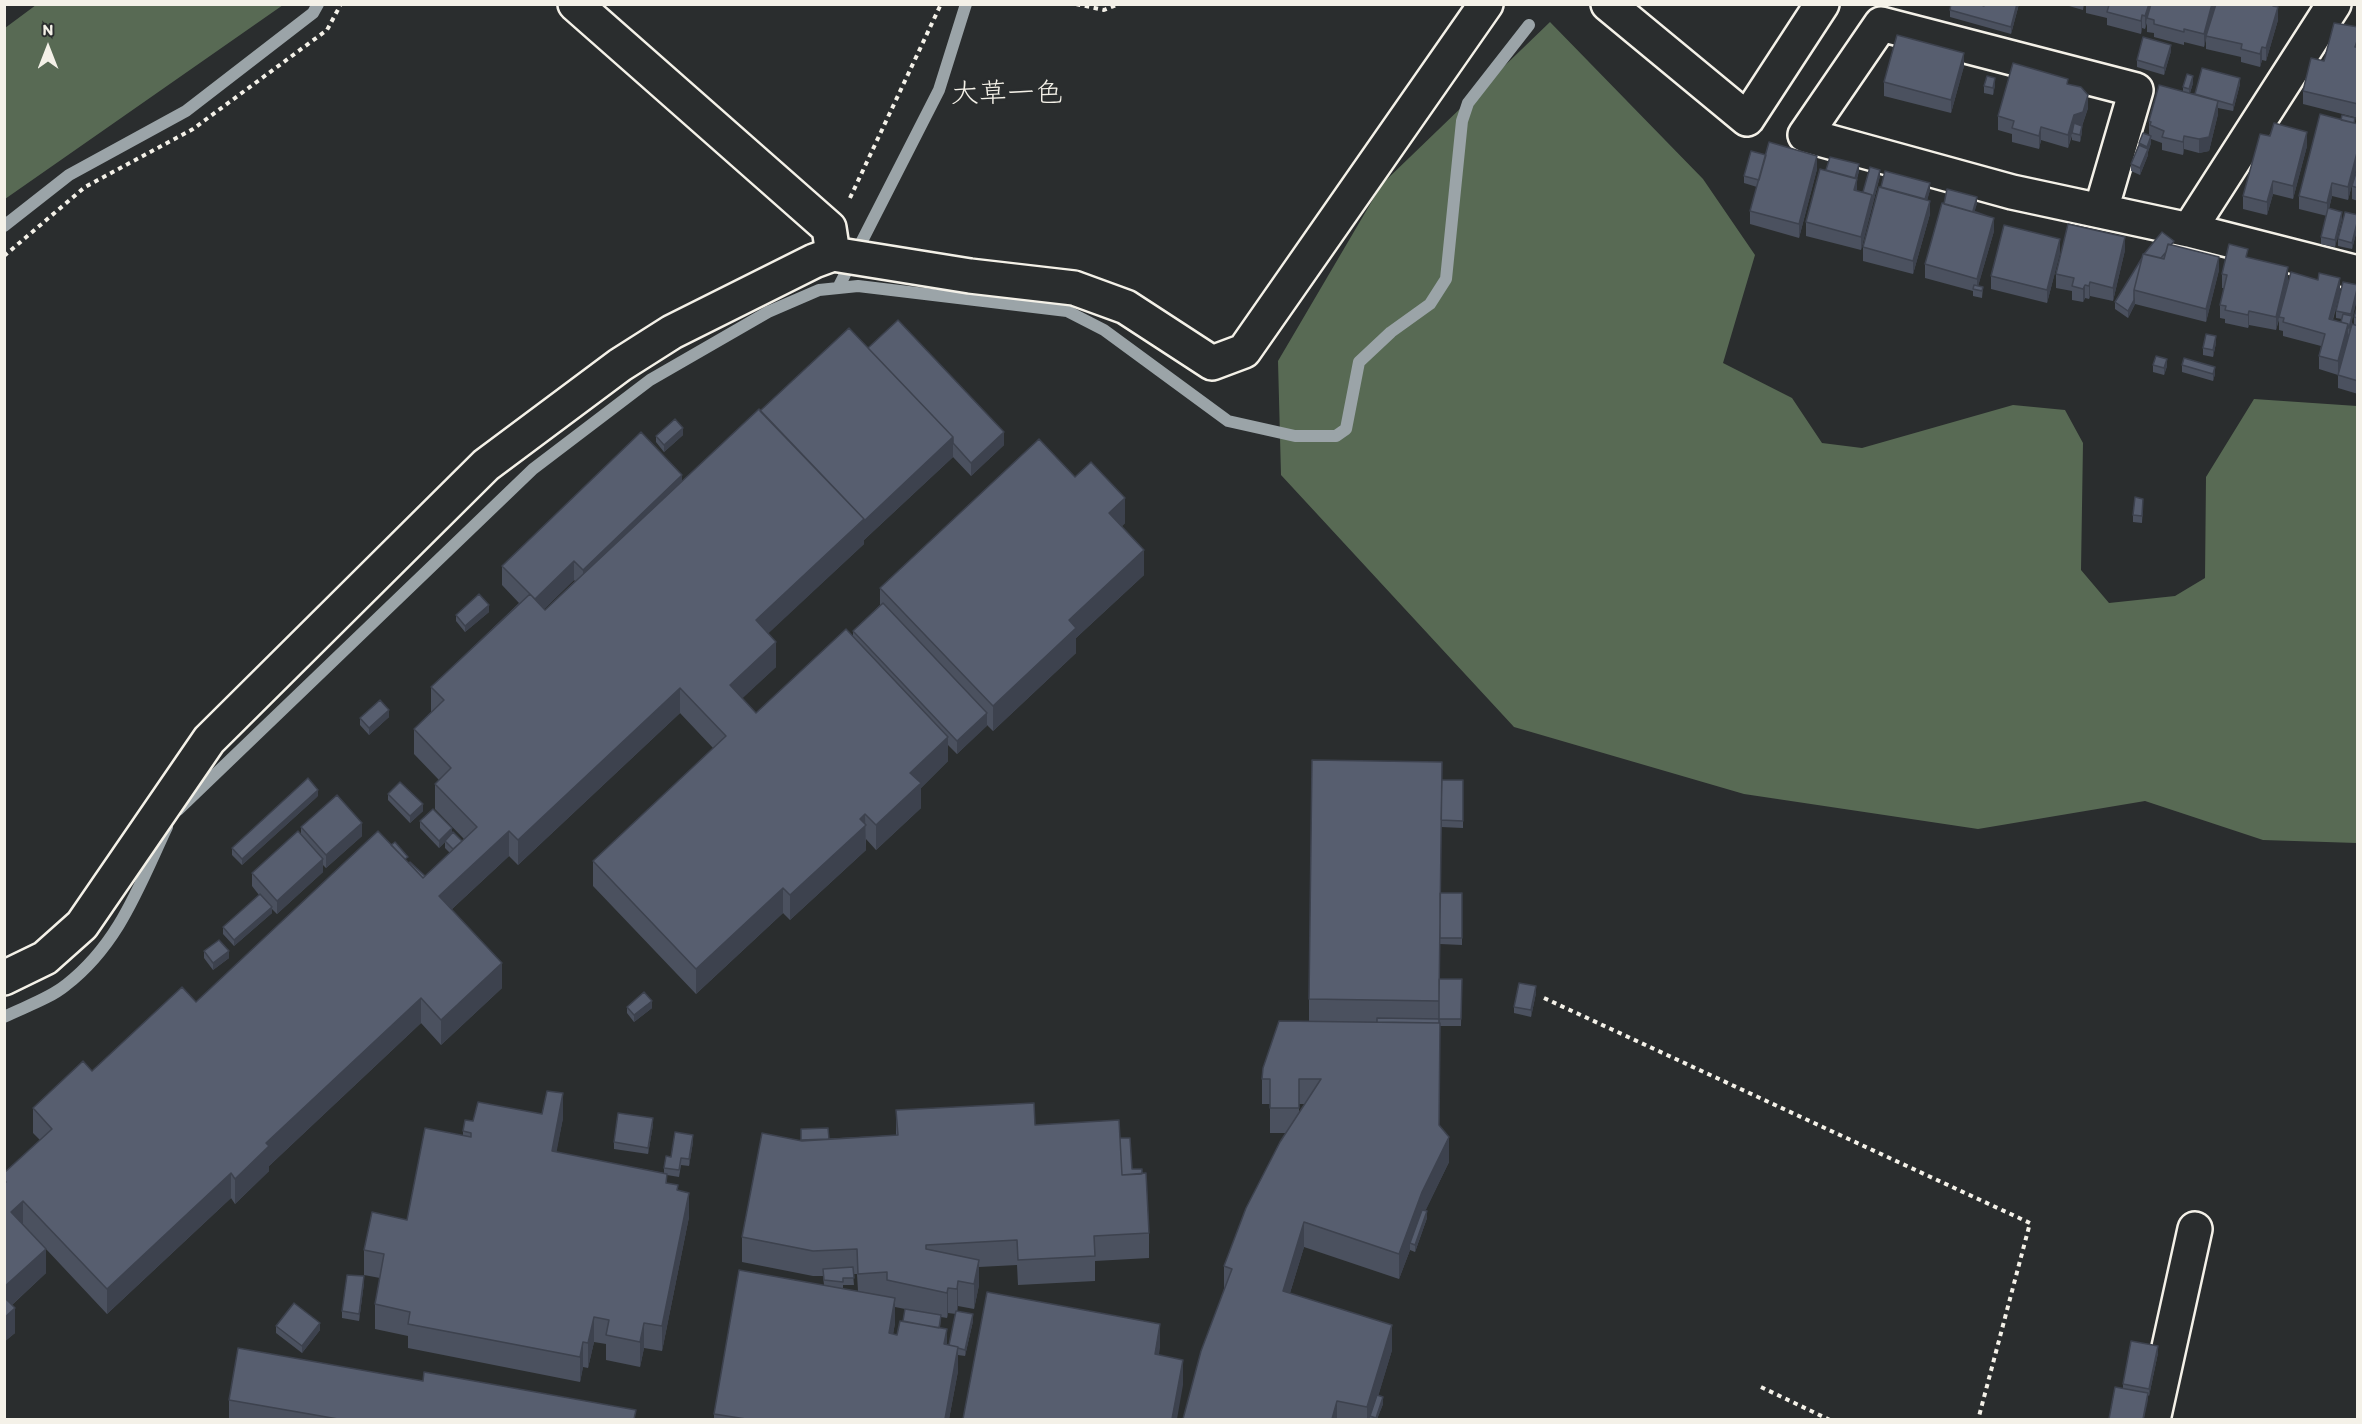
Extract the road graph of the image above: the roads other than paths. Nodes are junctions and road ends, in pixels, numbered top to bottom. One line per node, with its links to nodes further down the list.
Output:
1 (575, 4): 8 (street)
2 (1486, 4): 8 (street)
3 (1608, 4): 4 (street)
4 (1822, 4)
5 (2342, 7): 7 (street)
6 (2101, 210): 6 (street); 7 (street)
7 (2189, 230): 9 (street)
8 (831, 241): 10 (street)
9 (2358, 273)
10 (4, 978)
11 (2195, 1229): 12 (street)
12 (2153, 1419)

